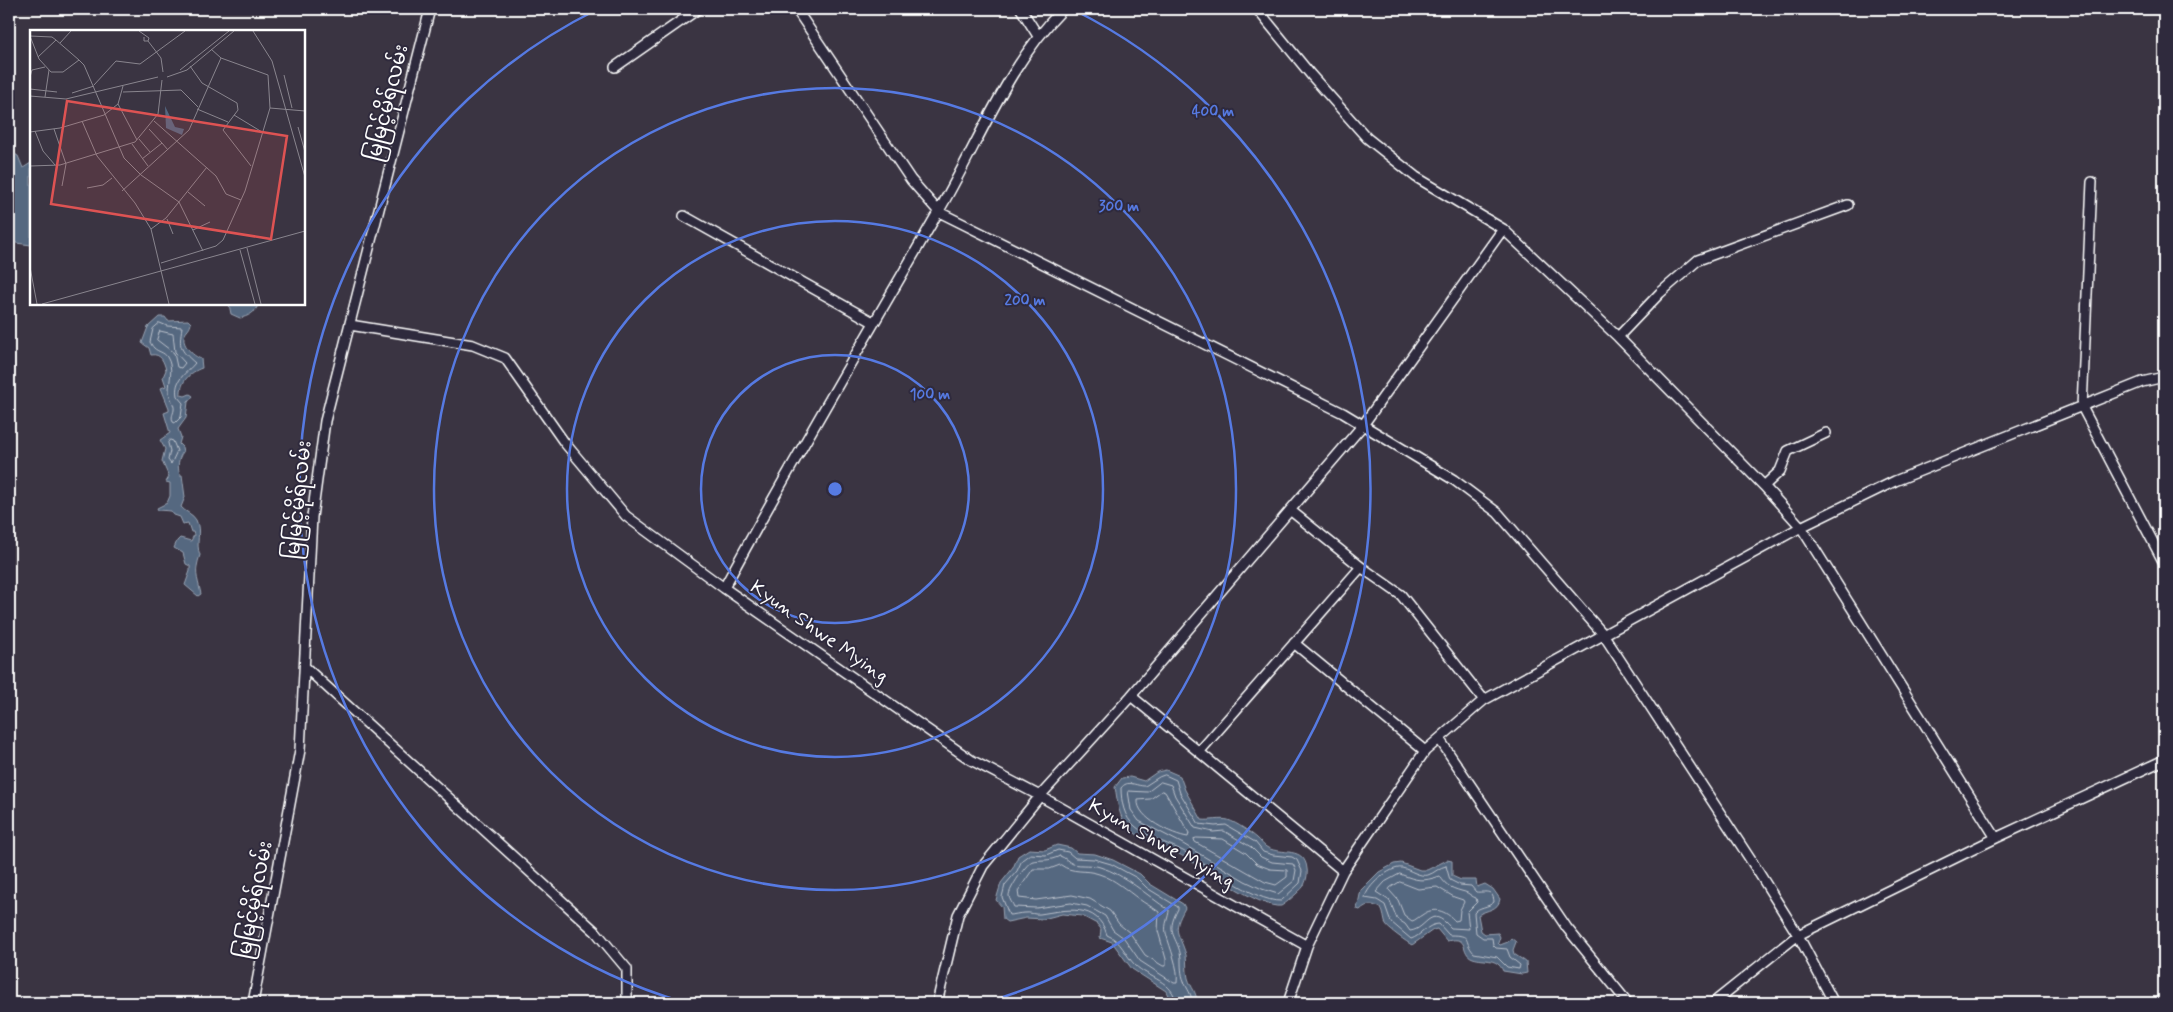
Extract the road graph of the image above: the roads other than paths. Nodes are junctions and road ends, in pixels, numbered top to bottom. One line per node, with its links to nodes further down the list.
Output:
1 (430, 9): 15 (street, မြမြင့်မိုရ်လမ်း)
2 (698, 9): 8 (street)
3 (796, 9): 11 (street)
4 (1021, 9): 7 (street)
5 (1063, 9): 7 (street)
6 (1257, 9): 13 (street)
7 (1038, 36): 11 (street)
8 (615, 67)
9 (2092, 182): 18 (street)
10 (1848, 205): 16 (street)
11 (939, 212): 14 (street); 19 (street)
12 (684, 216): 14 (street)
13 (1503, 229): 16 (street); 19 (street)
14 (873, 322): 26 (street)
15 (350, 325): 26 (street, Kyun Shwe Mying); 29 (street, မြမြင့်မိုရ်လမ်း)
16 (1618, 337): 21 (street)
17 (2164, 377): 18 (street)
18 (2082, 407): 23 (street); 24 (street)
19 (1364, 425): 22 (street); 27 (street)
20 (1826, 433): 21 (street)
21 (1764, 486): 23 (street)
22 (1290, 510): 25 (street); 30 (street)
23 (1801, 527): 27 (street); 37 (street)
24 (2164, 563)
25 (1362, 567): 28 (street); 31 (street)
26 (724, 588): 36 (street, Kyun Shwe Mying)
27 (1603, 634): 31 (street); 39 (street)
28 (1294, 643): 33 (street); 34 (street)
29 (305, 667): 41 (street, မြမြင့်မိုရ်လမ်း); 42 (street)
30 (1131, 696): 34 (street); 36 (street)
31 (1484, 700): 32 (street)
32 (1440, 740): 33 (street); 45 (street)
33 (1425, 751): 38 (street)
34 (1199, 752): 38 (street)
35 (2164, 760): 37 (street)
36 (1040, 796): 40 (street, Kyun Shwe Mying); 43 (street)
37 (1996, 838): 39 (street)
38 (1343, 871): 40 (street)
39 (1798, 935): 46 (street); 47 (street)
40 (1307, 946): 44 (street)
41 (253, 1003)
42 (626, 1003)
43 (936, 1003)
44 (1288, 1003)
45 (1628, 1003)
46 (1713, 1003)
47 (1834, 1003)

